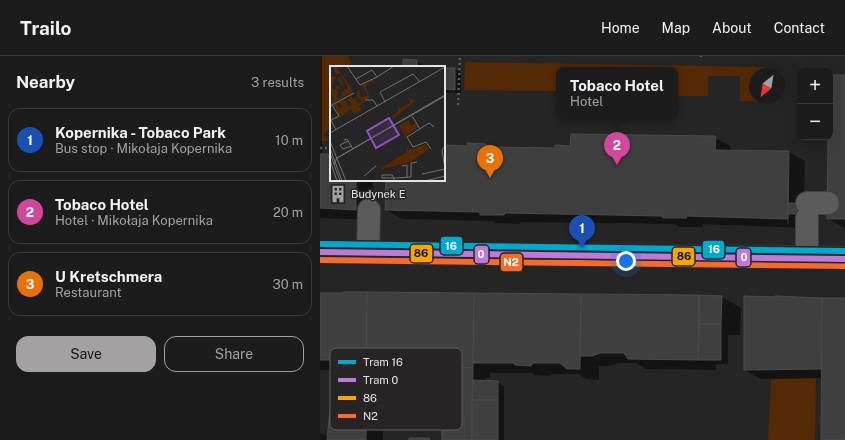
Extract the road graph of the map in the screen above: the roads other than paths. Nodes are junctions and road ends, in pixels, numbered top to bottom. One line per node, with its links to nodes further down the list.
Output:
1 (814, 208): 5 (street)
2 (369, 210): 4 (street)
3 (320, 252): 4 (street)
4 (368, 253): 5 (street)
5 (807, 258): 6 (street)
6 (845, 258)

